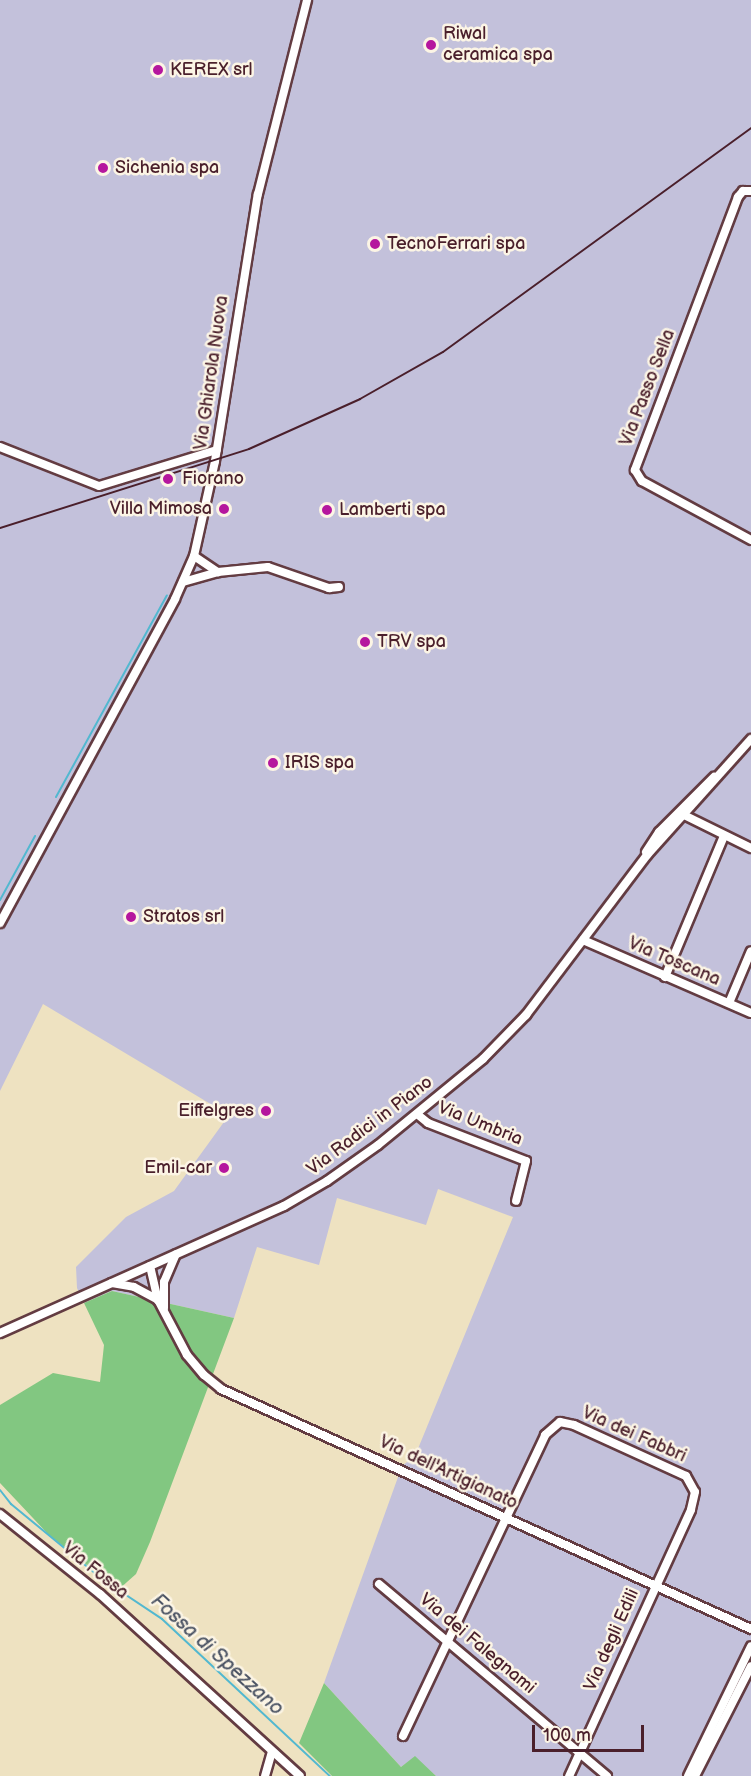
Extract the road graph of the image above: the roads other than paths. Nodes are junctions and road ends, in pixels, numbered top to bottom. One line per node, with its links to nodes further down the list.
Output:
1 (306, 0): 4 (street, Via Ghiarola Nuova)
2 (747, 191): 5 (street, Via Passo Sella)
3 (0, 447): 4 (street)
4 (217, 450): 6 (street, Via Ghiarola Nuova)
5 (751, 540)
6 (194, 556): 7 (street); 8 (street, Via Ghiarola Nuova)
7 (218, 572): 8 (street); 9 (street)
8 (183, 582): 18 (street, Via Ghiarola Nuova)
9 (339, 587)
10 (751, 739): 11 (street)
11 (719, 774): 12 (street); 13 (street)
12 (700, 788): 13 (street); 14 (street)
13 (684, 815): 14 (street); 15 (street); 17 (street)
14 (664, 826): 17 (street)
15 (724, 836): 16 (street); 21 (street)
16 (751, 848)
17 (646, 855): 19 (street, Via Radici in Piano)
18 (0, 923)
19 (583, 940): 21 (street, Via Toscana); 24 (street, Via Radici in Piano)
20 (751, 951): 22 (street)
21 (665, 977): 22 (street, Via Toscana)
22 (729, 1003): 23 (street, Via Toscana)
23 (751, 1013)
24 (417, 1114): 25 (street, Via Umbria); 26 (street, Via Radici in Piano)
25 (516, 1201)
26 (176, 1254): 27 (street, Via Radici in Piano); 28 (street, Via dell'Artigianato)
27 (150, 1266): 28 (street); 29 (street, Via Radici in Piano); 30 (street, Via dell'Artigianato)
28 (164, 1282): 31 (street, Via dell'Artigianato)
29 (112, 1283): 30 (street, Via dell'Artigianato); 32 (street, Via Radici in Piano)
30 (158, 1300): 31 (street, Via dell'Artigianato)
31 (164, 1309): 34 (street, Via dell'Artigianato)
32 (0, 1333)
33 (0, 1514): 42 (street, Via Fossa)
34 (508, 1519): 36 (street, Via dell'Artigianato); 36 (street, Via dei Fabbri); 38 (street)
35 (379, 1584): 38 (street, Via dei Falegnami)
36 (655, 1584): 37 (street, Via dell'Artigianato); 43 (street, Via degli Edili)
37 (751, 1629)
38 (447, 1640): 41 (street); 43 (street, Via dei Falegnami)
39 (751, 1646): 48 (street)
40 (751, 1666): 49 (street)
41 (404, 1736)
42 (272, 1752): 44 (street); 45 (street, Via Fossa)
43 (580, 1753): 46 (street, Via degli Edili); 47 (street, Via dei Falegnami)
44 (265, 1776)
45 (300, 1776)
46 (569, 1776)
47 (607, 1776)
48 (688, 1776)
49 (695, 1776)

